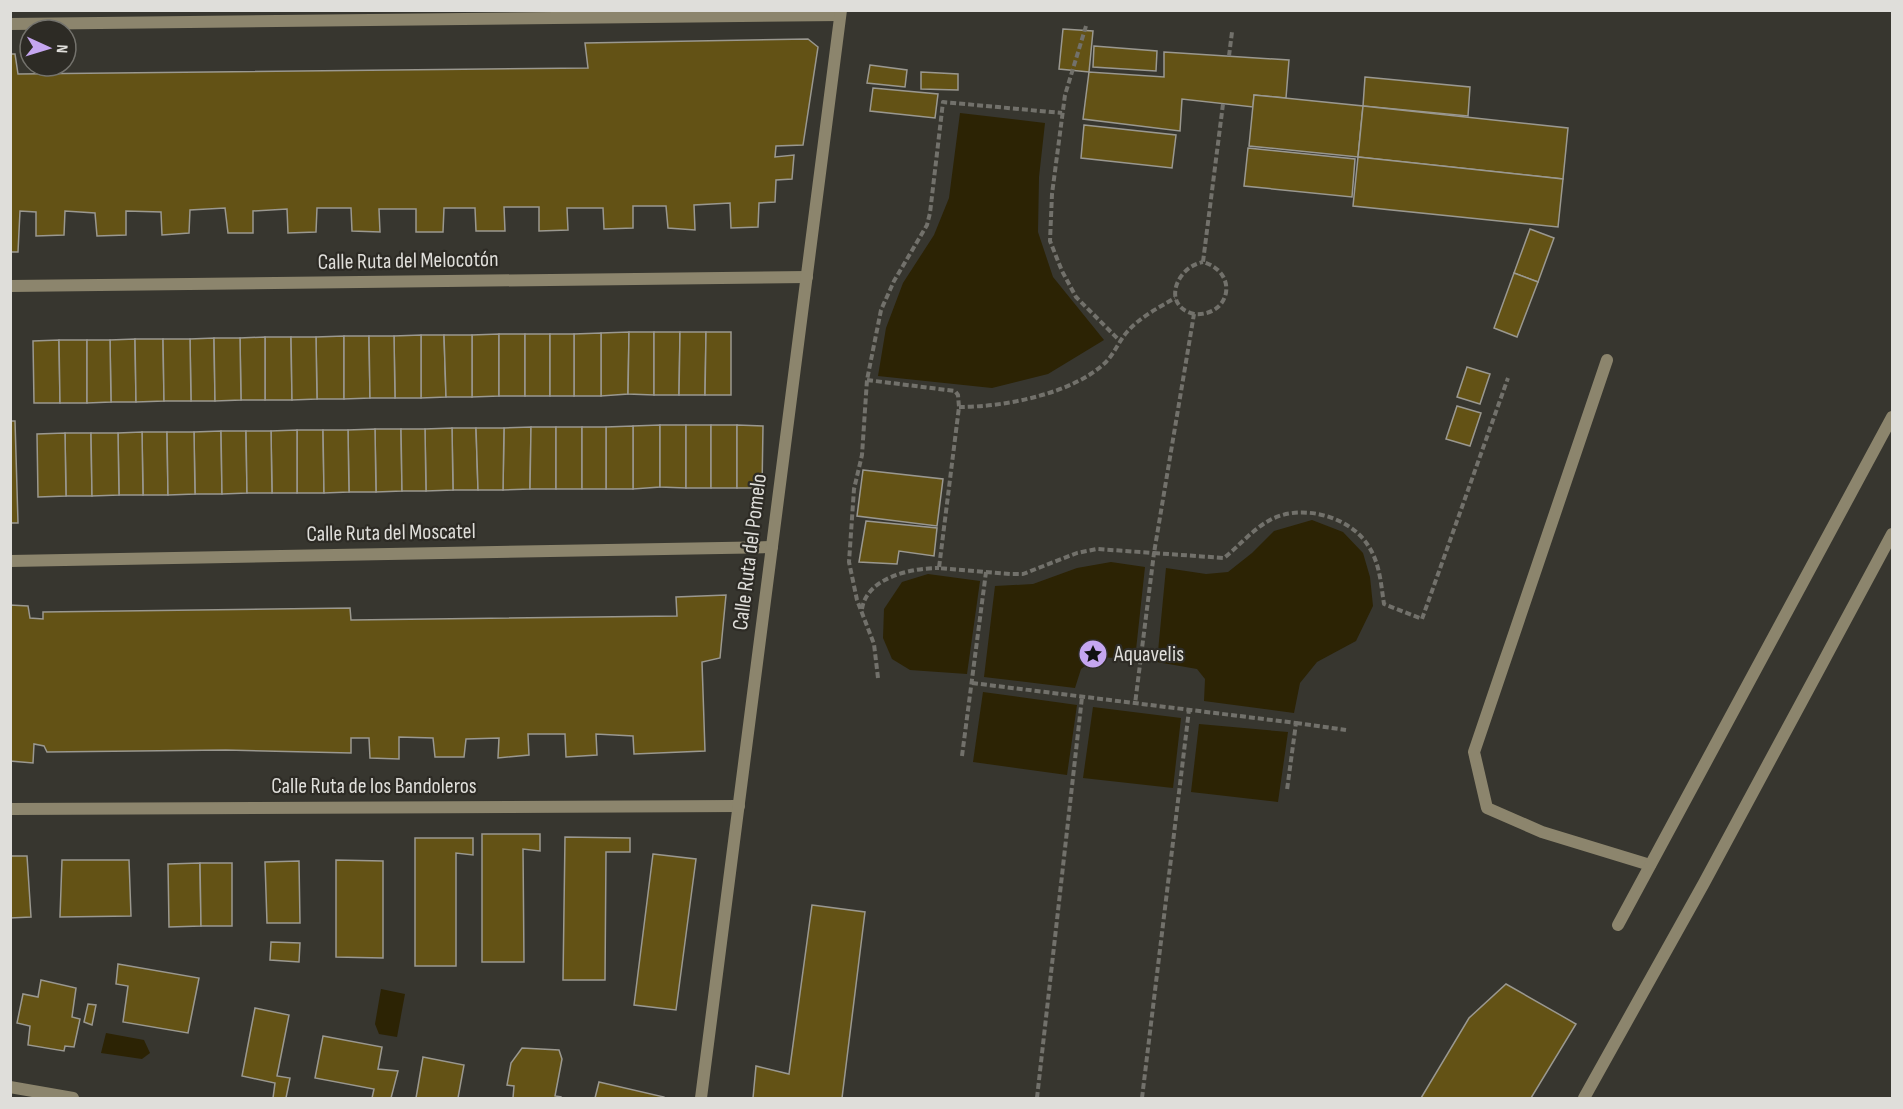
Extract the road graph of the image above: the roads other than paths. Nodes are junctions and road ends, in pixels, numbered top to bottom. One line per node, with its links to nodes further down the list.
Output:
1 (841, 13): 2 (street); 3 (street, Calle Ruta del Pomelo)
2 (10, 24)
3 (807, 278): 4 (street, Calle Ruta del Melocotón); 8 (street, Calle Ruta del Pomelo)
4 (10, 286)
5 (1607, 360): 12 (street)
6 (1893, 417): 12 (street)
7 (1893, 534): 17 (street)
8 (772, 547): 9 (street, Calle Ruta del Moscatel); 10 (street, Calle Ruta del Pomelo)
9 (10, 561)
10 (739, 806): 11 (street, Calle Ruta de los Bandoleros); 16 (street, Calle Ruta del Pomelo)
11 (10, 809)
12 (1650, 865): 13 (street)
13 (1618, 925)
14 (10, 1087): 15 (street)
15 (73, 1098)
16 (701, 1098)
17 (1584, 1098)

